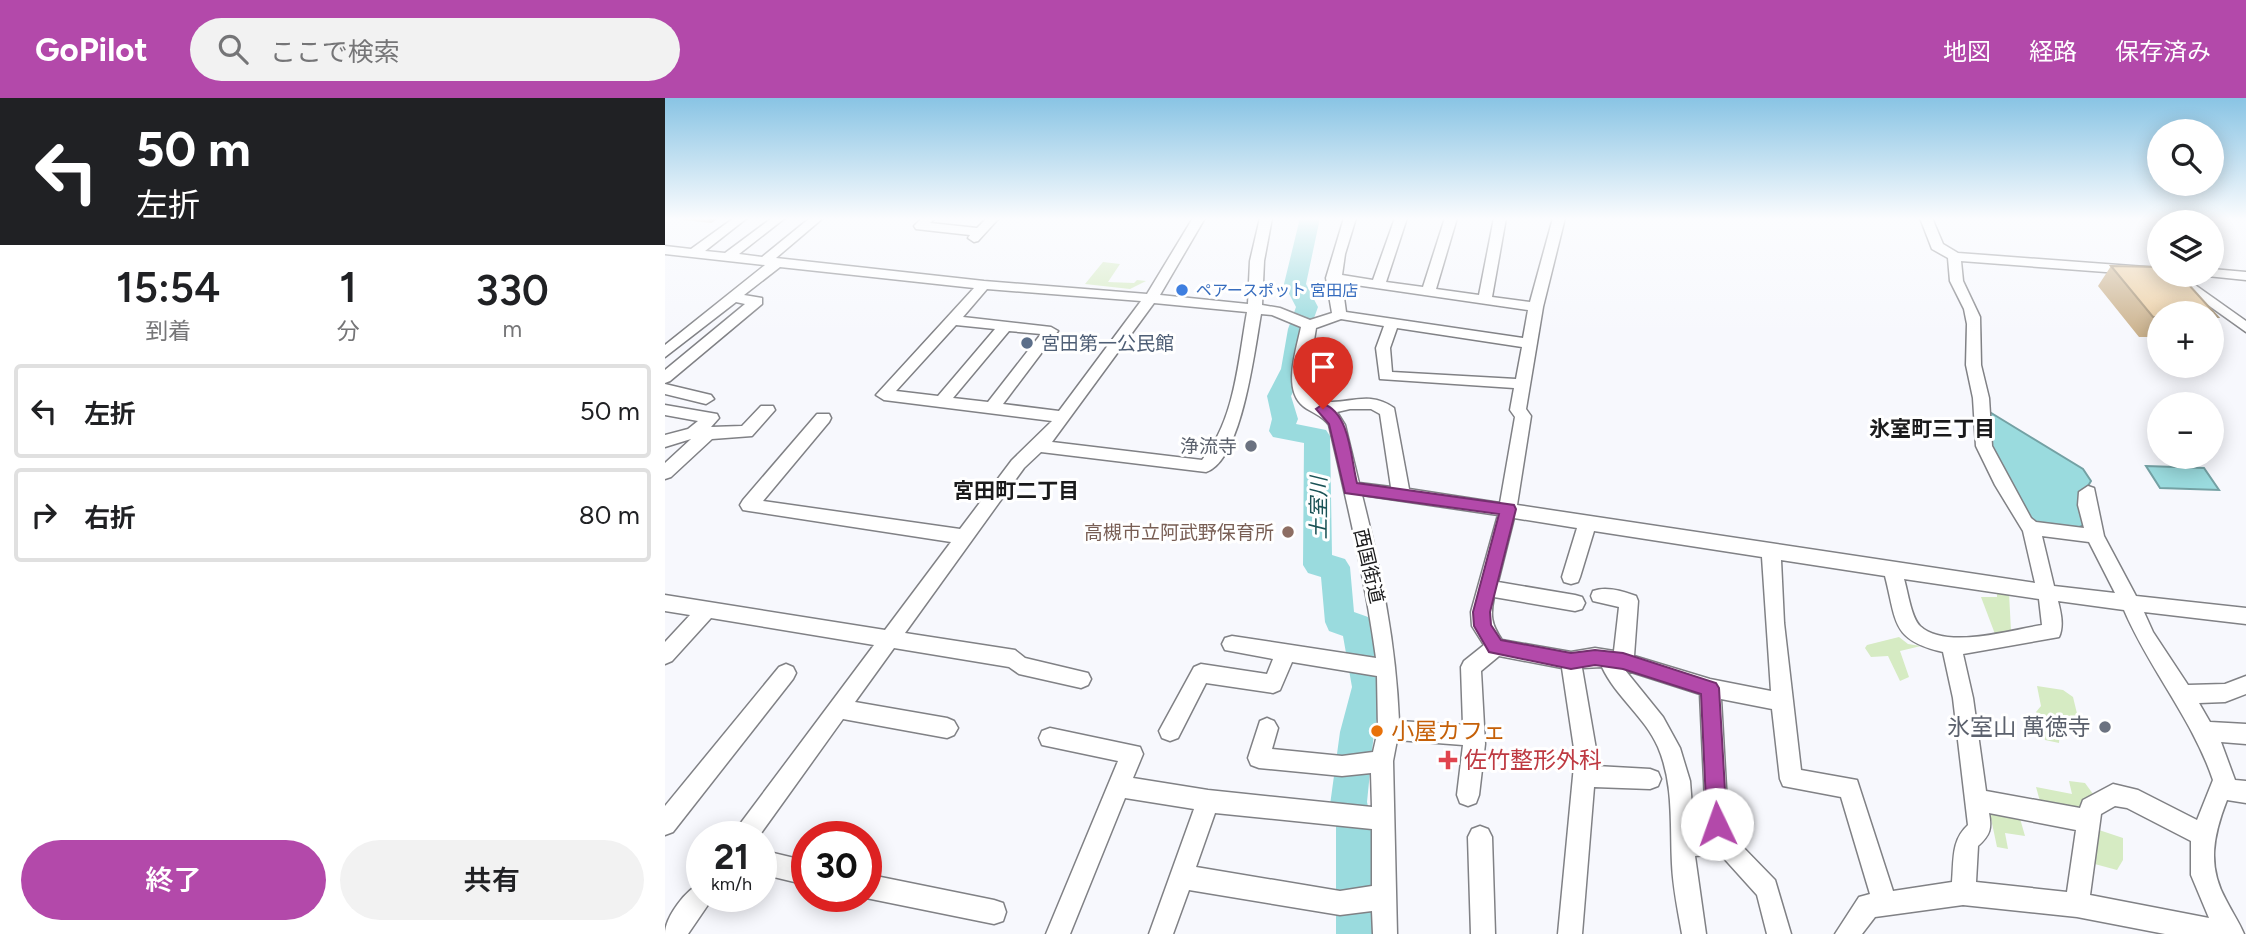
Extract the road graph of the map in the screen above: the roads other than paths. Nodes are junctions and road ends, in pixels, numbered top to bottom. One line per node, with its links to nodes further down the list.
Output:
1 (736, 257): 11 (street)
2 (775, 257): 11 (street)
3 (1175, 257): 21 (street)
4 (1258, 257): 24 (street)
5 (1337, 257): 15 (street)
6 (1388, 257): 17 (street)
7 (1439, 257): 19 (street)
8 (1493, 257): 22 (street)
9 (1549, 257): 23 (street)
10 (1955, 257): 12 (street); 53 (street)
11 (770, 262): 16 (street); 20 (street)
12 (2147, 271)
13 (2224, 274): 14 (street)
14 (2246, 276)
15 (1333, 278): 17 (street); 25 (street)
16 (984, 285): 21 (street); 26 (street)
17 (1378, 285): 19 (street)
18 (2190, 287): 30 (street)
19 (1428, 292): 22 (street)
20 (734, 298): 32 (street); 33 (street)
21 (1150, 298): 24 (street); 42 (street)
22 (1485, 300): 23 (street)
23 (1536, 307): 31 (street)
24 (1255, 309): 28 (street); 45 (street)
25 (1340, 315): 27 (street); 28 (street)
26 (952, 320): 29 (street); 37 (street)
27 (1392, 322): 31 (street); 34 (street)
28 (1309, 325): 41 (street, 西国街道)
29 (1005, 326): 37 (street); 38 (street)
30 (2246, 328)
31 (1531, 344): 34 (street)
32 (665, 352)
33 (665, 378)
34 (1524, 384): 51 (street)
35 (665, 389): 36 (street)
36 (706, 399)
37 (942, 402): 38 (street)
38 (992, 408): 42 (street)
39 (665, 410): 44 (street)
40 (767, 410): 44 (street)
41 (1325, 410): 48 (street, 西国街道); 50 (street)
42 (1063, 417): 45 (street)
43 (823, 418): 55 (street)
44 (700, 434): 46 (street); 47 (street)
45 (1045, 440): 55 (street)
46 (665, 441)
47 (665, 473)
48 (1350, 489): 50 (street); 75 (street, 西国街道)
49 (2088, 492): 54 (street)
50 (1401, 494): 51 (street)
51 (1508, 509): 52 (street); 59 (street)
52 (1588, 522): 56 (street); 58 (street)
53 (2031, 528): 54 (street); 60 (street)
54 (2095, 536): 64 (street)
55 (965, 537): 67 (street)
56 (1771, 550): 57 (street); 81 (street)
57 (1892, 569): 60 (street); 69 (street)
58 (1571, 577)
59 (1489, 588): 63 (street); 70 (street)
60 (2047, 593): 64 (street); 69 (street)
61 (1600, 596): 73 (street)
62 (665, 603): 65 (street)
63 (1575, 603)
64 (2131, 605): 66 (street); 80 (street)
65 (707, 610): 67 (street); 72 (street)
66 (2246, 616)
67 (891, 639): 77 (street); 82 (street)
68 (1232, 644): 71 (street)
69 (1951, 646): 98 (street)
70 (1496, 647): 74 (street); 89 (street)
71 (1286, 651): 75 (street); 85 (street)
72 (665, 655)
73 (1616, 660): 74 (street); 79 (street); 107 (street)
74 (1571, 661): 92 (street)
75 (1387, 669): 86 (street, 西国街道)
76 (786, 673): 103 (street)
77 (1081, 679)
78 (2246, 685): 80 (street)
79 (1710, 688): 81 (street); 106 (street)
80 (2183, 694): 87 (street)
81 (1783, 702): 112 (street)
82 (841, 709): 83 (street); 101 (street)
83 (947, 728)
84 (1267, 728): 91 (street)
85 (1170, 730)
86 (1389, 730): 89 (street); 91 (street, 西国街道)
87 (2204, 731): 88 (street); 95 (street)
88 (2246, 734)
89 (1474, 736): 97 (street)
90 (1051, 738): 94 (street)
91 (1383, 761): 100 (street, 西国街道)
92 (1584, 776): 93 (street); 121 (street)
93 (1650, 779)
94 (1119, 786): 99 (street); 117 (street)
95 (2220, 789): 96 (street); 104 (street)
96 (2246, 792)
97 (1468, 794)
98 (1976, 800): 102 (street); 110 (street)
99 (1208, 801): 100 (street); 108 (street)
100 (1383, 819): 111 (street, 西国街道)
101 (756, 821)
102 (2088, 821): 104 (street); 113 (street)
103 (665, 824)
104 (2201, 834): 125 (street)
105 (1480, 837): 120 (street)
106 (1724, 842): 107 (street); 123 (street)
107 (1684, 845): 122 (street)
108 (1182, 877): 111 (street); 118 (street)
109 (882, 889): 115 (street)
110 (1963, 893): 112 (street); 113 (street)
111 (1383, 897): 119 (street, 西国街道)
112 (1885, 904): 124 (street)
113 (2077, 905): 125 (street)
114 (689, 912): 116 (street)
115 (994, 912)
116 (673, 934)
117 (1058, 934)
118 (1161, 934)
119 (1385, 934)
120 (1483, 934)
121 (1570, 934)
122 (1693, 934)
123 (1779, 934)
124 (1847, 934)
125 (2231, 934)

